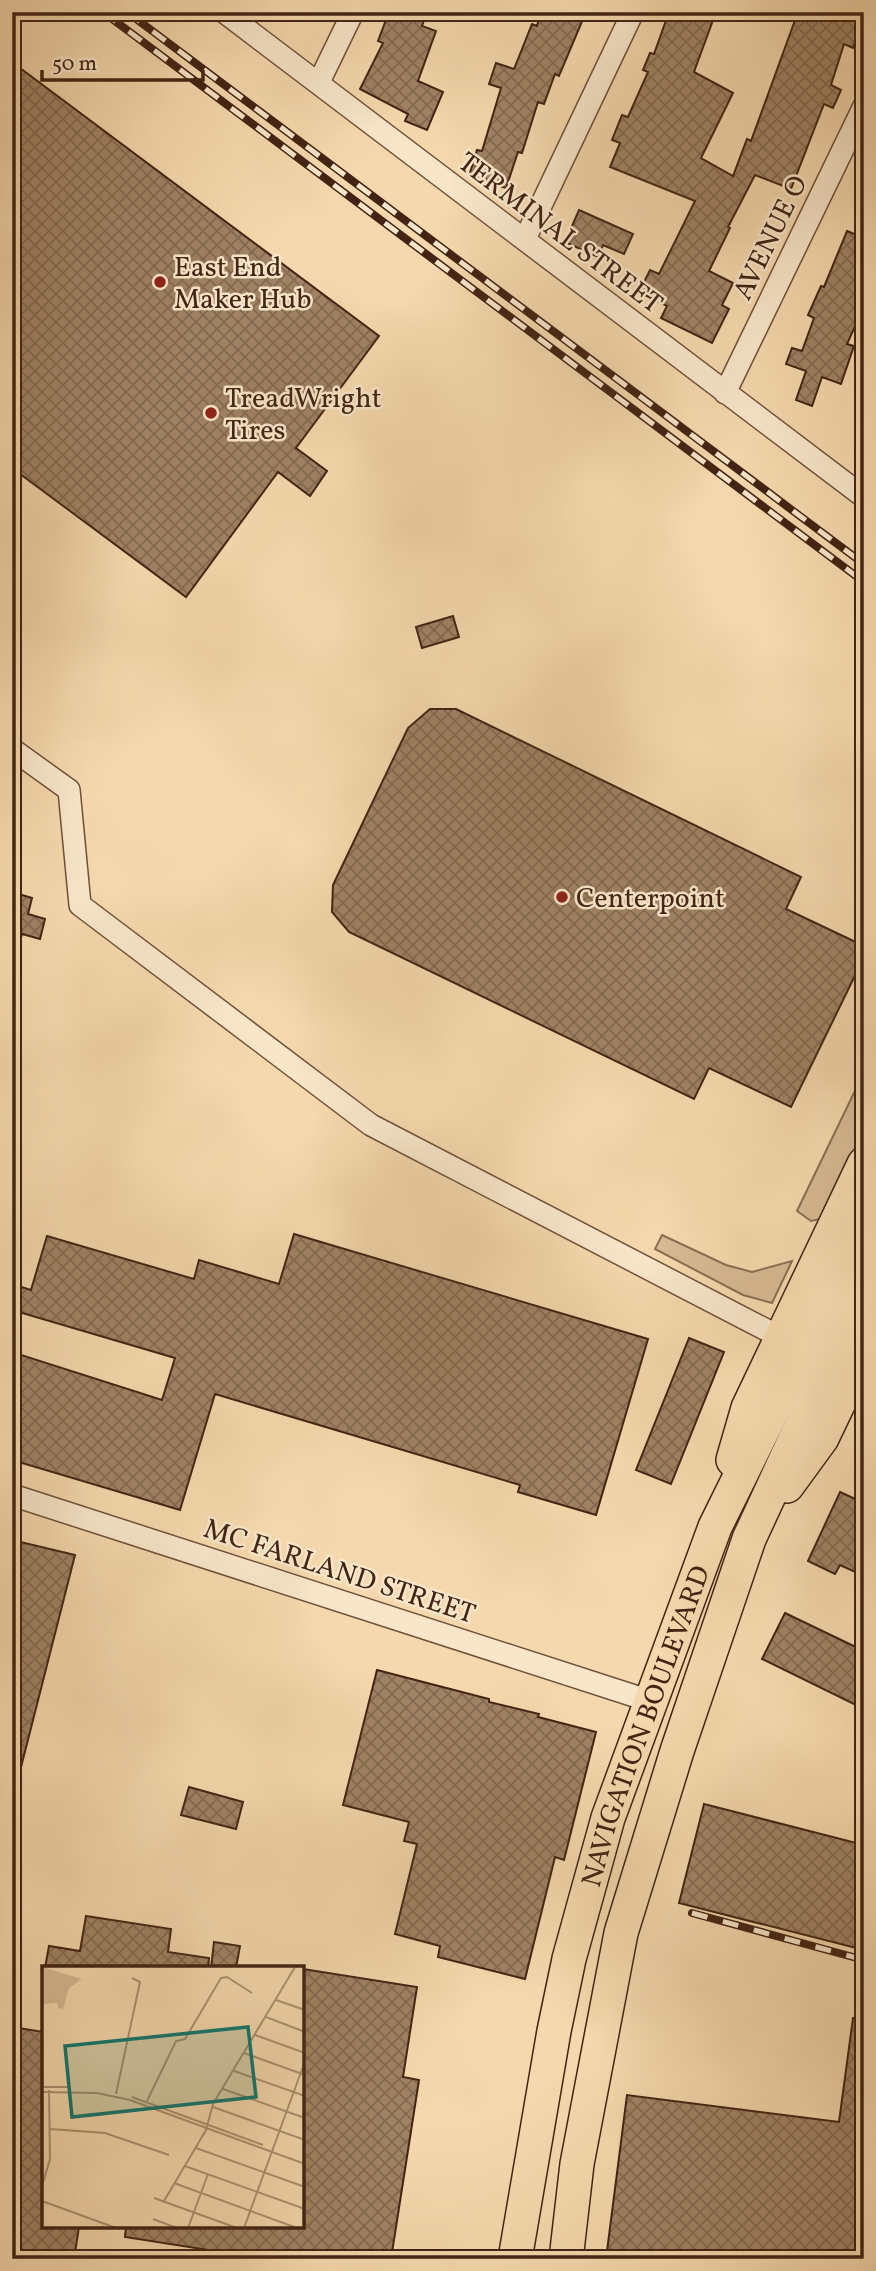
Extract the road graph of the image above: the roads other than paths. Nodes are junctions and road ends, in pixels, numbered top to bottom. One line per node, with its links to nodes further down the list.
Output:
1 (224, 12): 4 (street, TERMINAL STREET)
2 (353, 12): 4 (street)
3 (633, 12): 6 (street)
4 (319, 82): 6 (street, TERMINAL STREET)
5 (864, 106): 7 (street, AVENUE O)
6 (525, 239): 7 (street, TERMINAL STREET)
7 (725, 393): 8 (street, TERMINAL STREET)
8 (864, 498)
9 (12, 749): 13 (street)
10 (864, 1164): 13 (main road)
11 (864, 1225): 16 (main road, NAVIGATION BOULEVARD)
12 (864, 1290): 17 (main road, NAVIGATION BOULEVARD)
13 (780, 1337): 16 (main road)
14 (864, 1350): 17 (main road)
15 (12, 1495): 18 (street, MC FARLAND STREET)
16 (715, 1527): 18 (main road, NAVIGATION BOULEVARD)
17 (749, 1539): 19 (main road, NAVIGATION BOULEVARD)
18 (650, 1701): 19 (main road); 20 (main road, NAVIGATION BOULEVARD)
19 (694, 1702): 21 (main road, NAVIGATION BOULEVARD)
20 (515, 2259)
21 (566, 2259)

